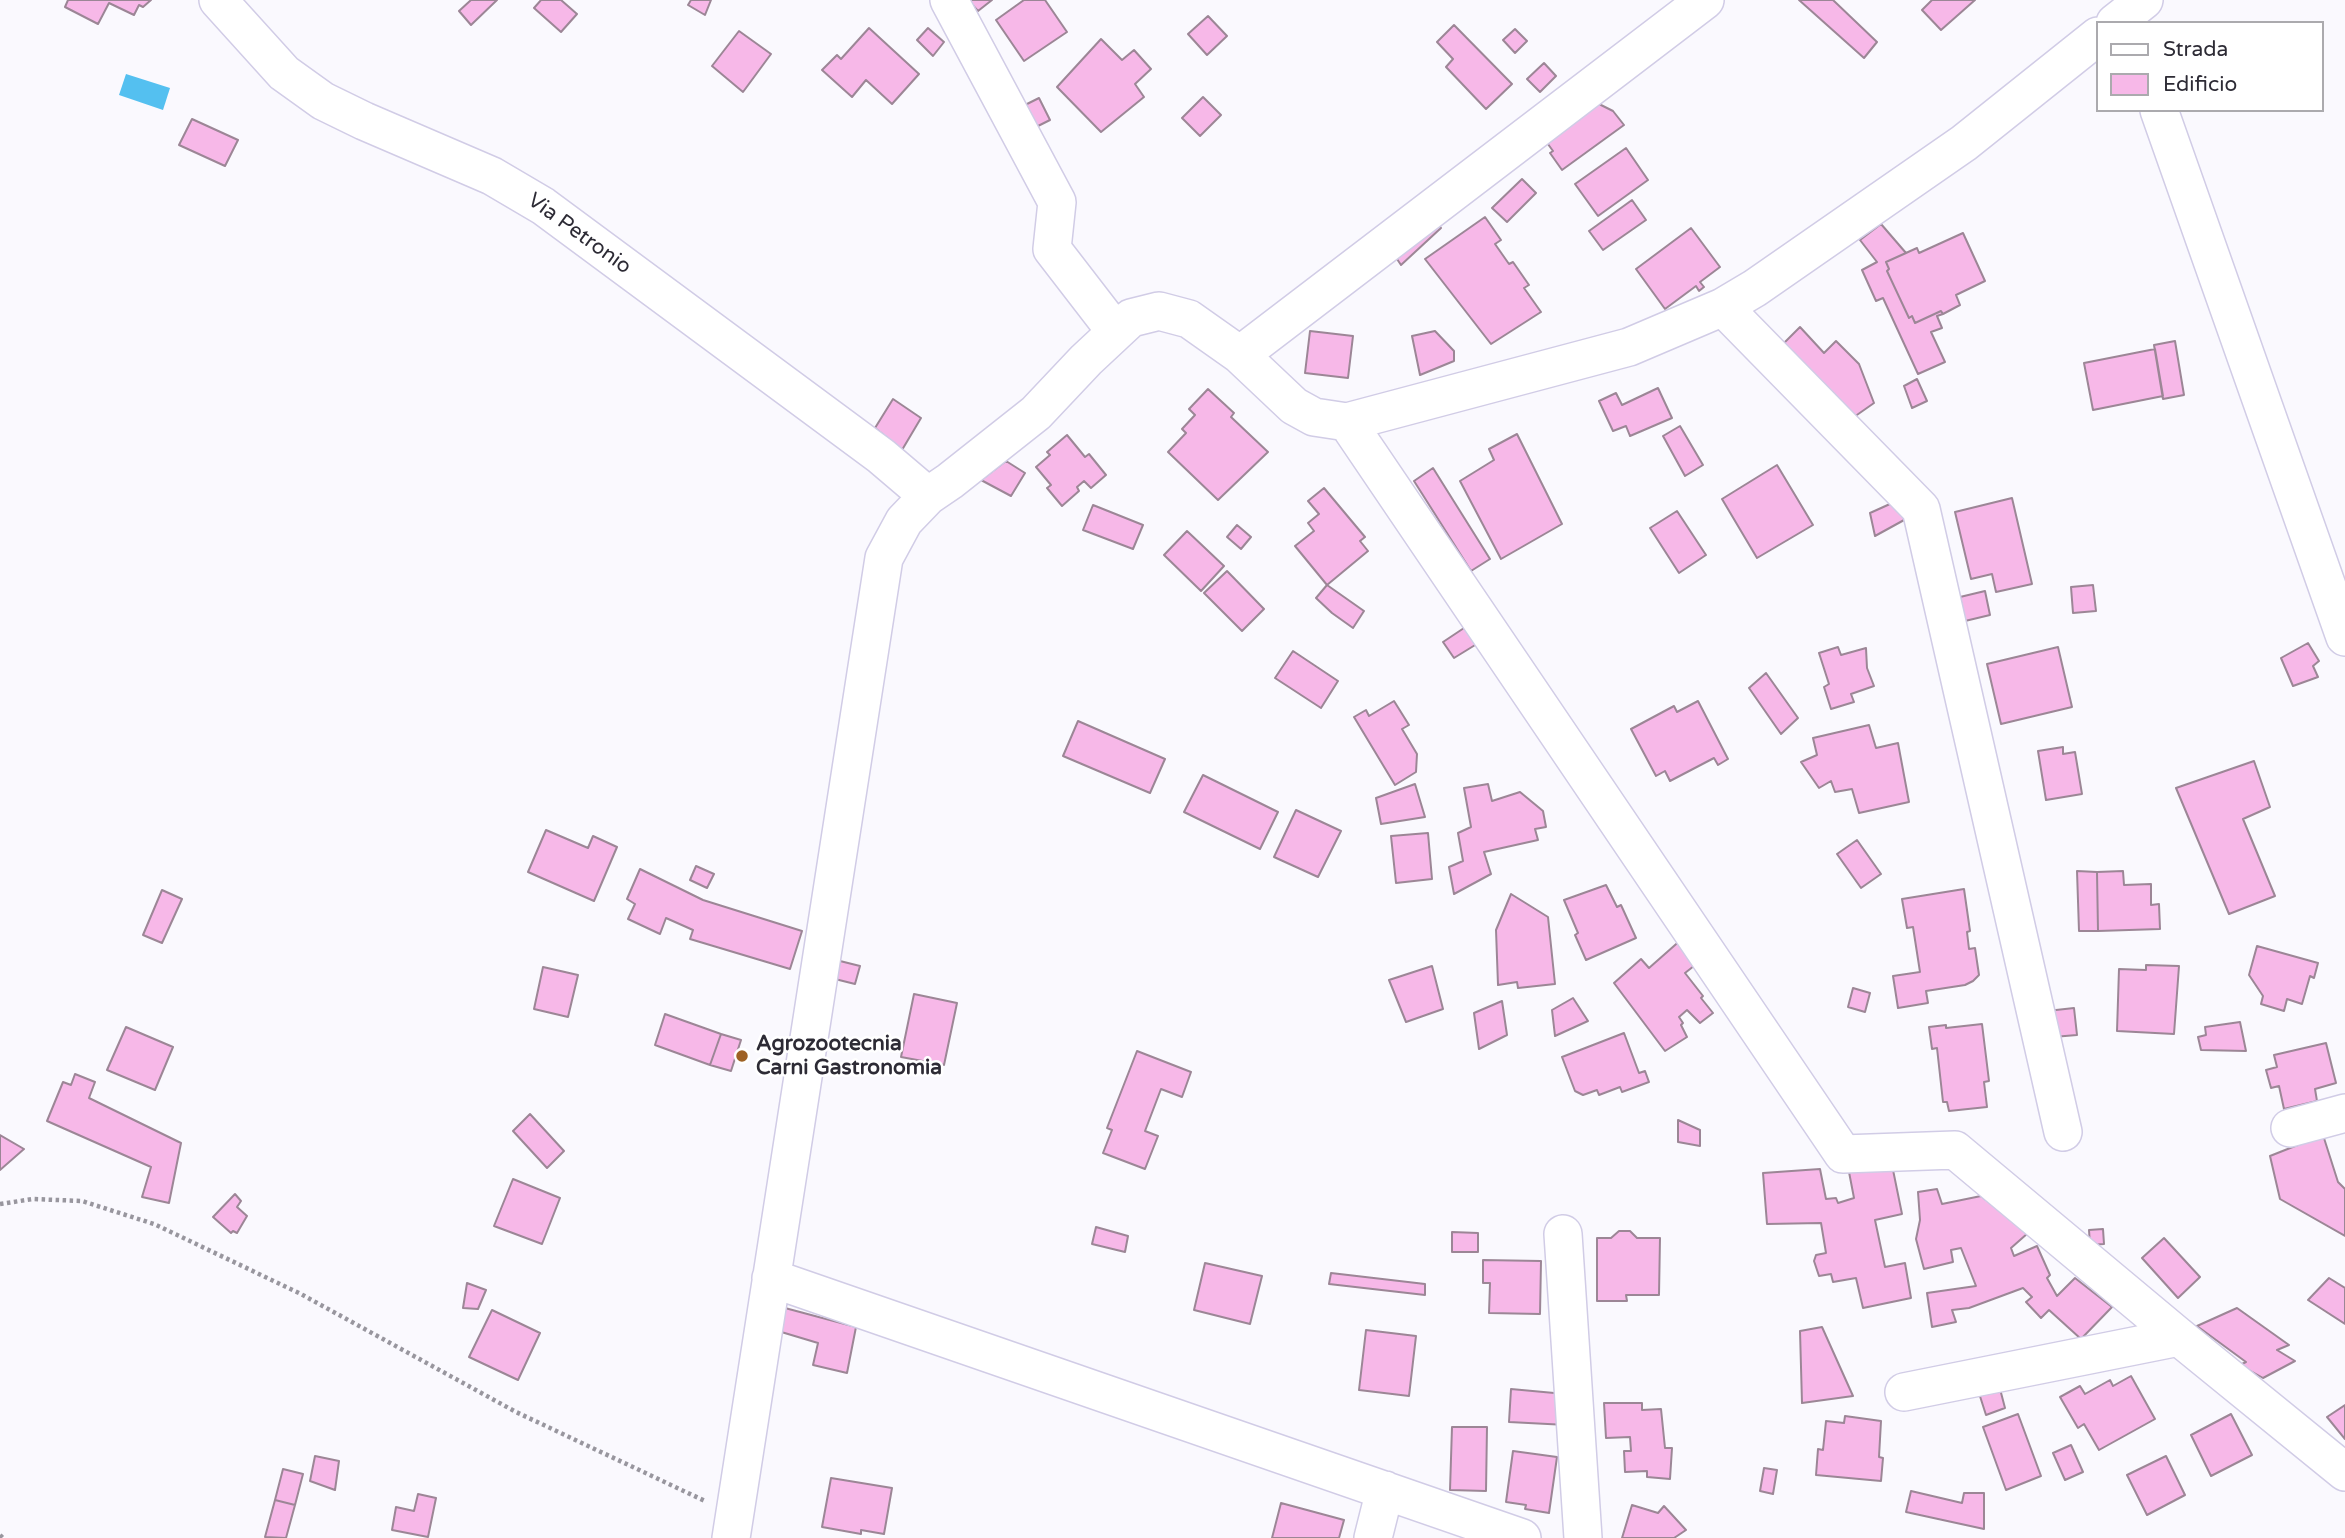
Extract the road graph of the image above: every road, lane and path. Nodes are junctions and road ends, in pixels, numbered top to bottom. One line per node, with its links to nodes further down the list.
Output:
1 (218, 0): 10 (street, Via Petronio)
2 (950, 0): 7 (street)
3 (1705, 0): 8 (street)
4 (2096, 39): 6 (street)
5 (2160, 112): 11 (street)
6 (1723, 307): 9 (street); 14 (street)
7 (1116, 332): 8 (street); 10 (street)
8 (1240, 355): 9 (street)
9 (1348, 422): 18 (street)
10 (928, 496): 17 (street)
11 (2345, 637)
12 (2345, 1113): 13 (street)
13 (2290, 1128)
14 (2063, 1132)
15 (0, 1205): 22 (path)
16 (1563, 1234): 25 (street)
17 (771, 1278): 21 (street); 22 (street)
18 (2179, 1337): 19 (street); 20 (street)
19 (1904, 1392)
20 (2345, 1472)
21 (1385, 1490): 23 (street); 24 (street)
22 (733, 1526)
23 (1373, 1538)
24 (1522, 1538)
25 (1583, 1538)

